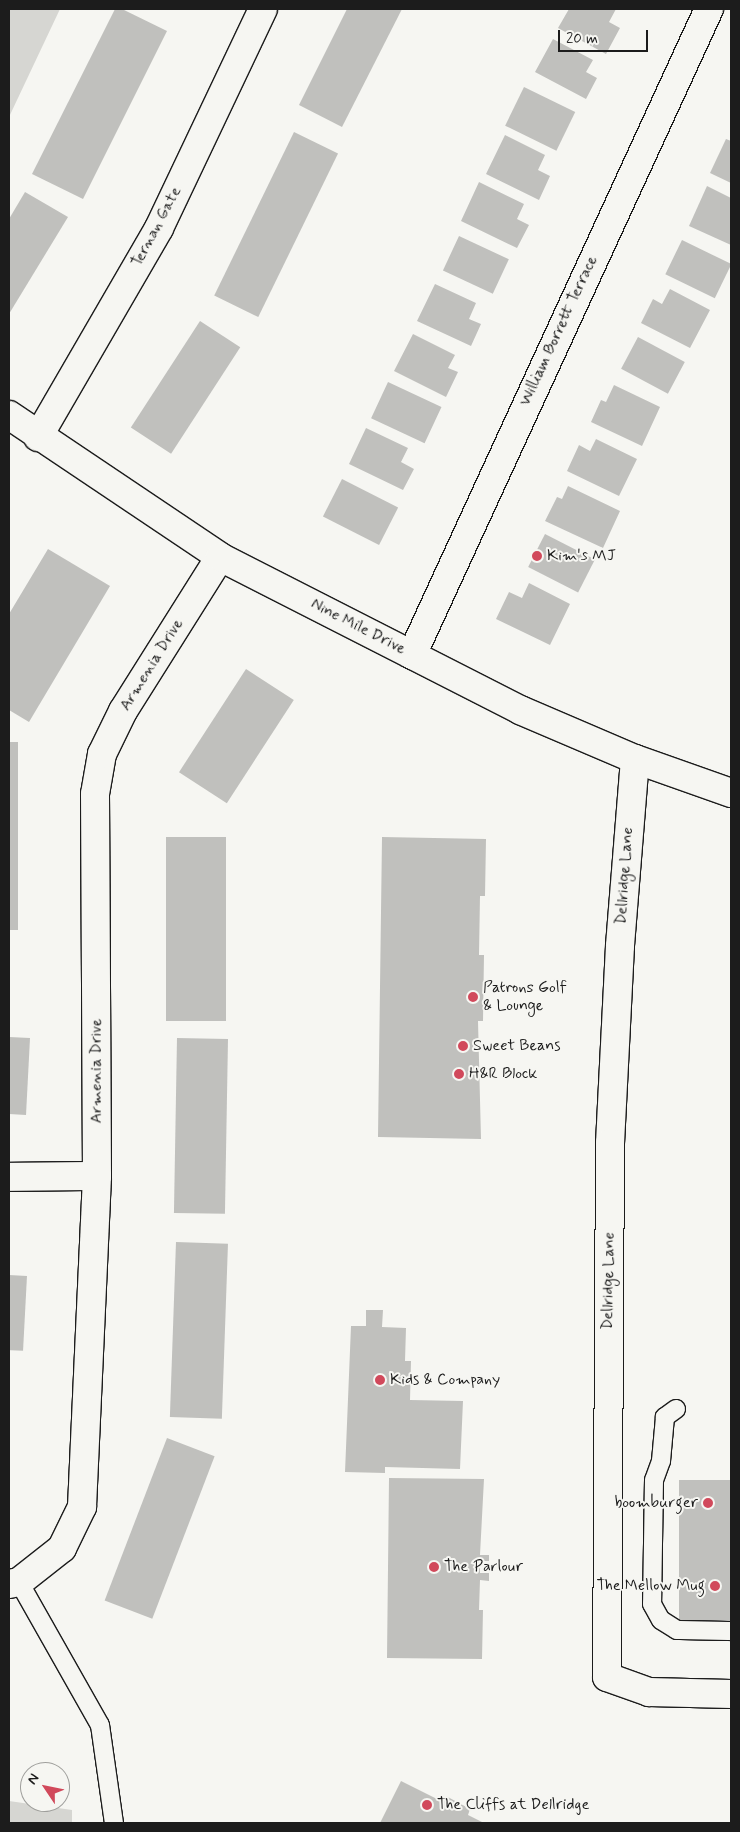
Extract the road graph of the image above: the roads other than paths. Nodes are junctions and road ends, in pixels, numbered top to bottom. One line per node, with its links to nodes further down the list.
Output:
1 (262, 9): 4 (street, Ternan Gate)
2 (709, 9): 6 (street, William Borrett Terrace)
3 (9, 415): 4 (street, Nine Mile Drive)
4 (38, 437): 5 (street, Nine Mile Drive)
5 (220, 558): 6 (street, Nine Mile Drive); 9 (street, Armenia Drive)
6 (412, 655): 7 (street, Nine Mile Drive)
7 (635, 759): 8 (street, Nine Mile Drive); 14 (street, Dellridge Lane)
8 (731, 793)
9 (97, 1176): 10 (street); 12 (street, Armenia Drive)
10 (9, 1177)
11 (676, 1409): 13 (lane)
12 (14, 1583): 15 (lane)
13 (731, 1631)
14 (731, 1694)
15 (114, 1823)

